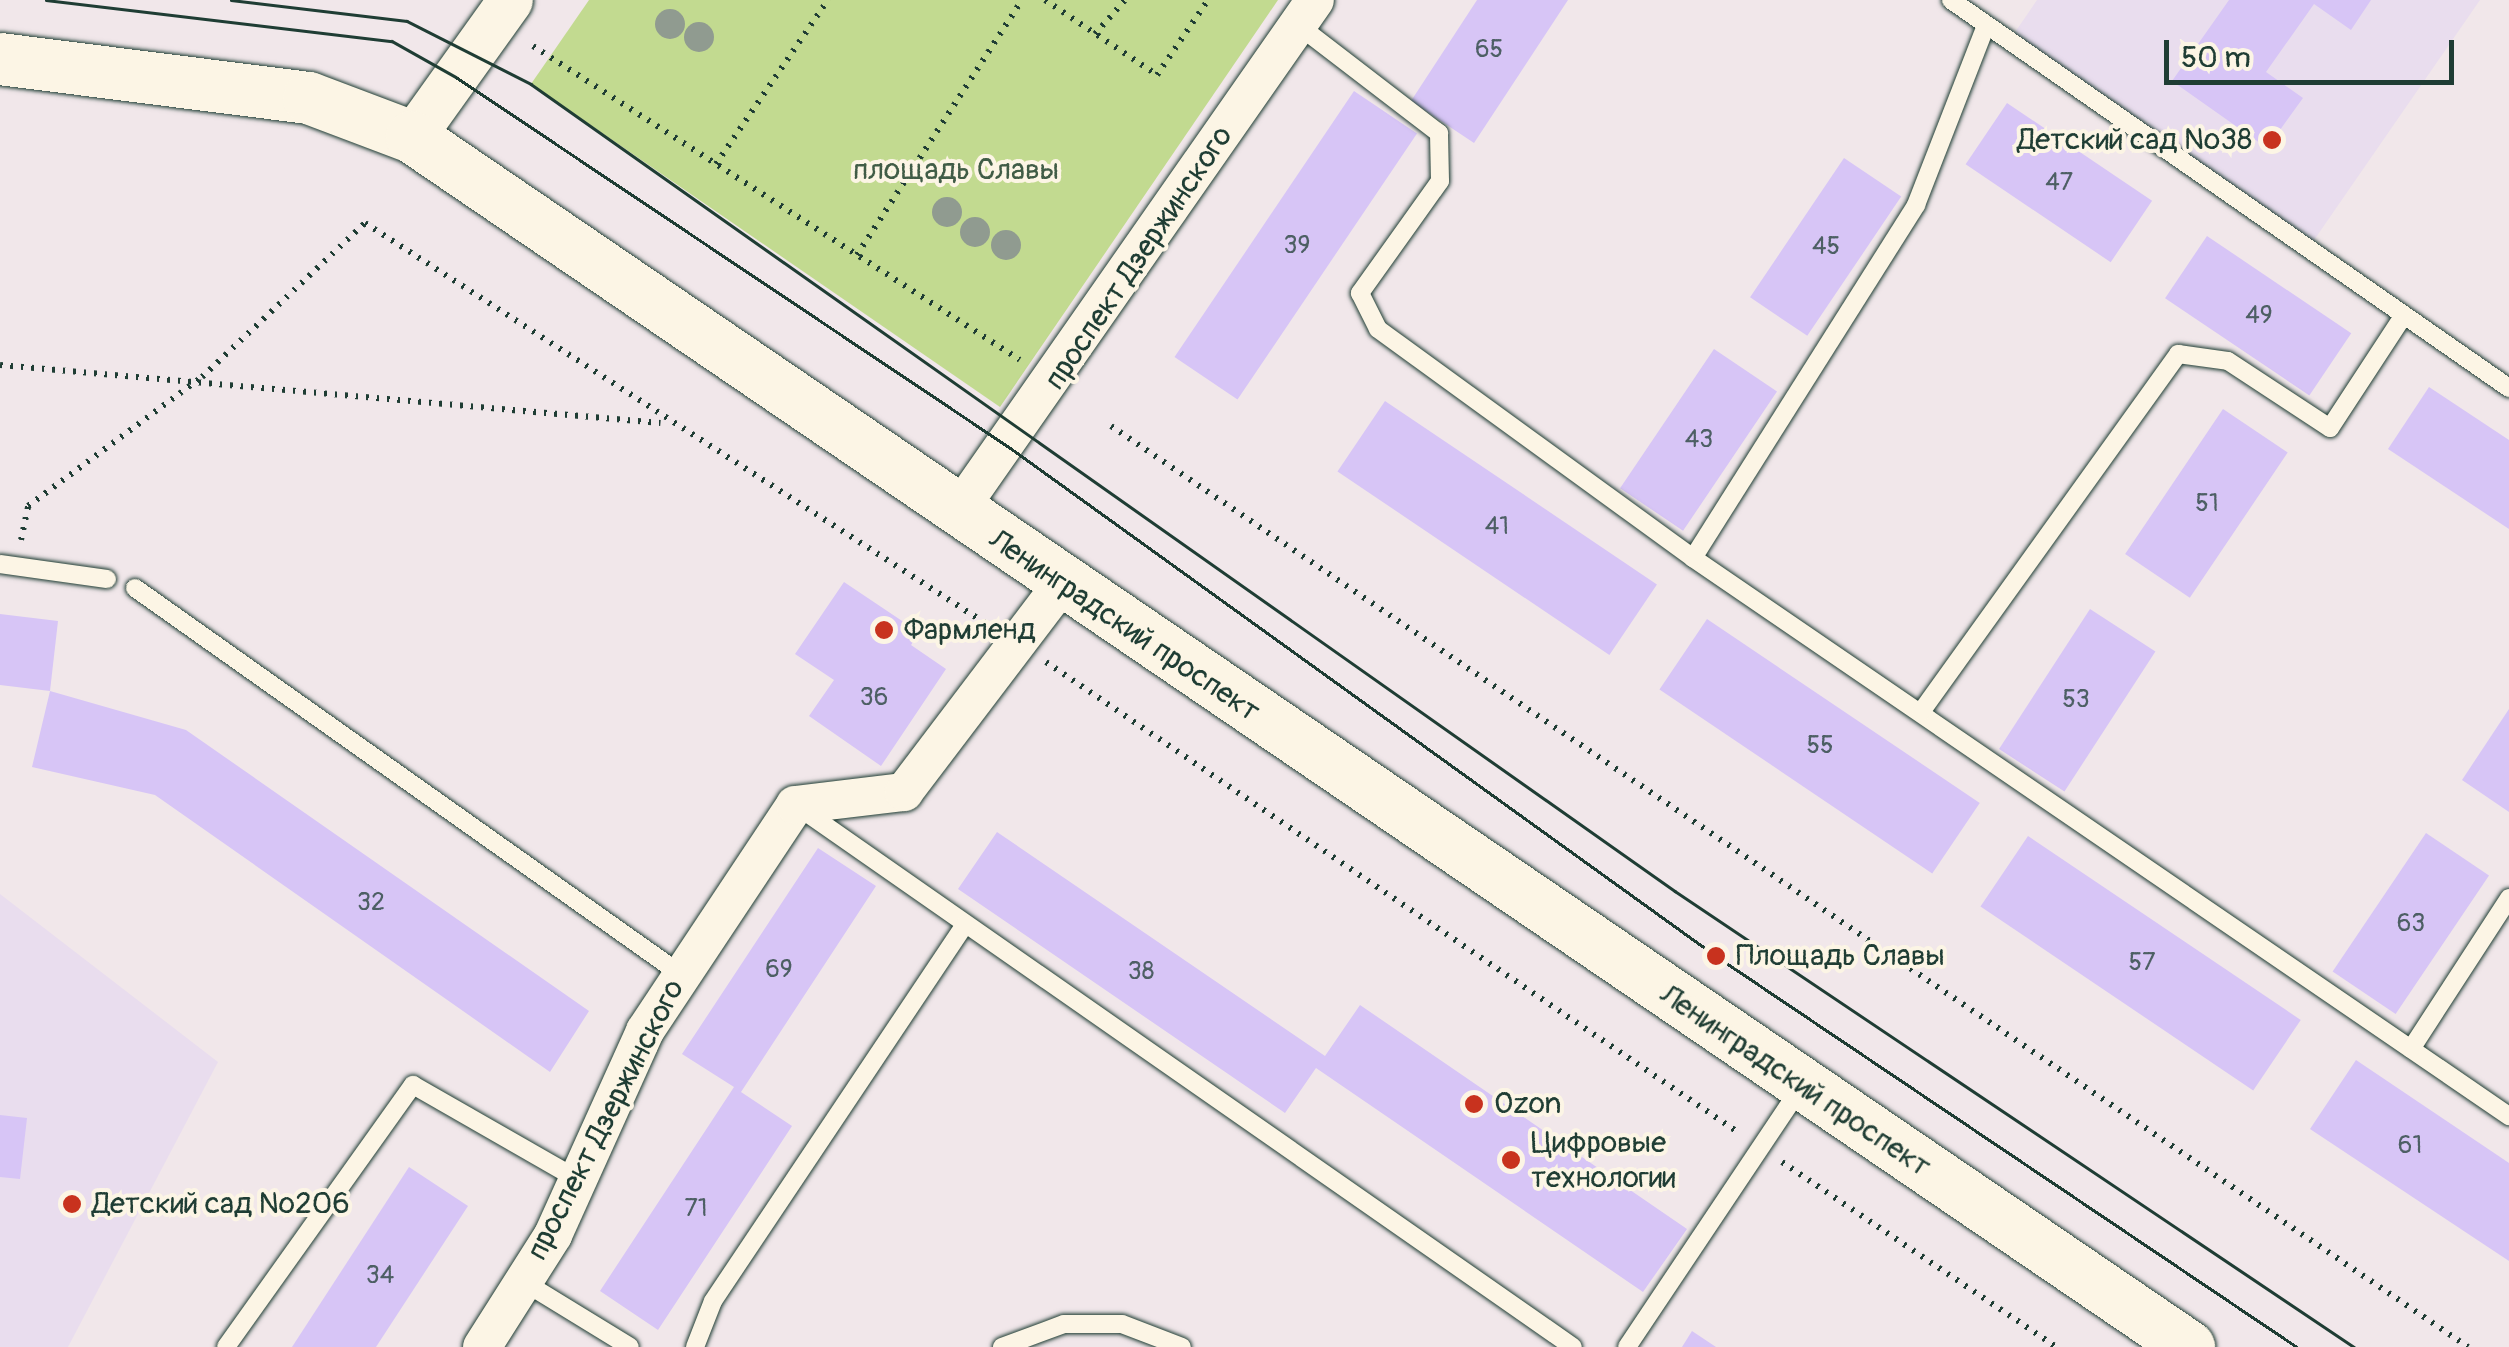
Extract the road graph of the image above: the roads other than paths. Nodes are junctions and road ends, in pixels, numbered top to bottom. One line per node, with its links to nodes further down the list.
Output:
1 (510, 0): 6 (street)
2 (1951, 0): 4 (lane)
3 (1306, 13): 9 (street, проспект Дзержинского); 10 (lane)
4 (1986, 24): 7 (lane); 10 (lane)
5 (0, 59): 6 (main road, Ленинградский проспект)
6 (412, 137): 9 (main road, Ленинградский проспект)
7 (2404, 315): 8 (lane); 15 (lane)
8 (2509, 388)
9 (958, 512): 13 (main road, Ленинградский проспект)
10 (1693, 558): 15 (lane)
11 (8, 564): 12 (lane)
12 (107, 579)
13 (1062, 584): 16 (street); 21 (main road, Ленинградский проспект)
14 (135, 588): 19 (lane)
15 (1921, 712): 20 (lane)
16 (796, 805): 18 (lane); 19 (street, проспект Дзержинского)
17 (2509, 898): 20 (lane)
18 (966, 924): 28 (lane); 31 (lane)
19 (679, 972): 23 (street, проспект Дзержинского)
20 (2411, 1048): 22 (lane)
21 (1802, 1086): 32 (lane); 33 (main road, Ленинградский проспект)
22 (2509, 1116)
23 (577, 1179): 24 (street, проспект Дзержинского); 25 (lane)
24 (524, 1282): 26 (street, проспект Дзержинского); 27 (lane)
25 (226, 1347)
26 (482, 1347)
27 (630, 1347)
28 (694, 1347)
29 (1002, 1347): 30 (lane)
30 (1182, 1347)
31 (1573, 1347)
32 (1627, 1347)
33 (2189, 1347)

